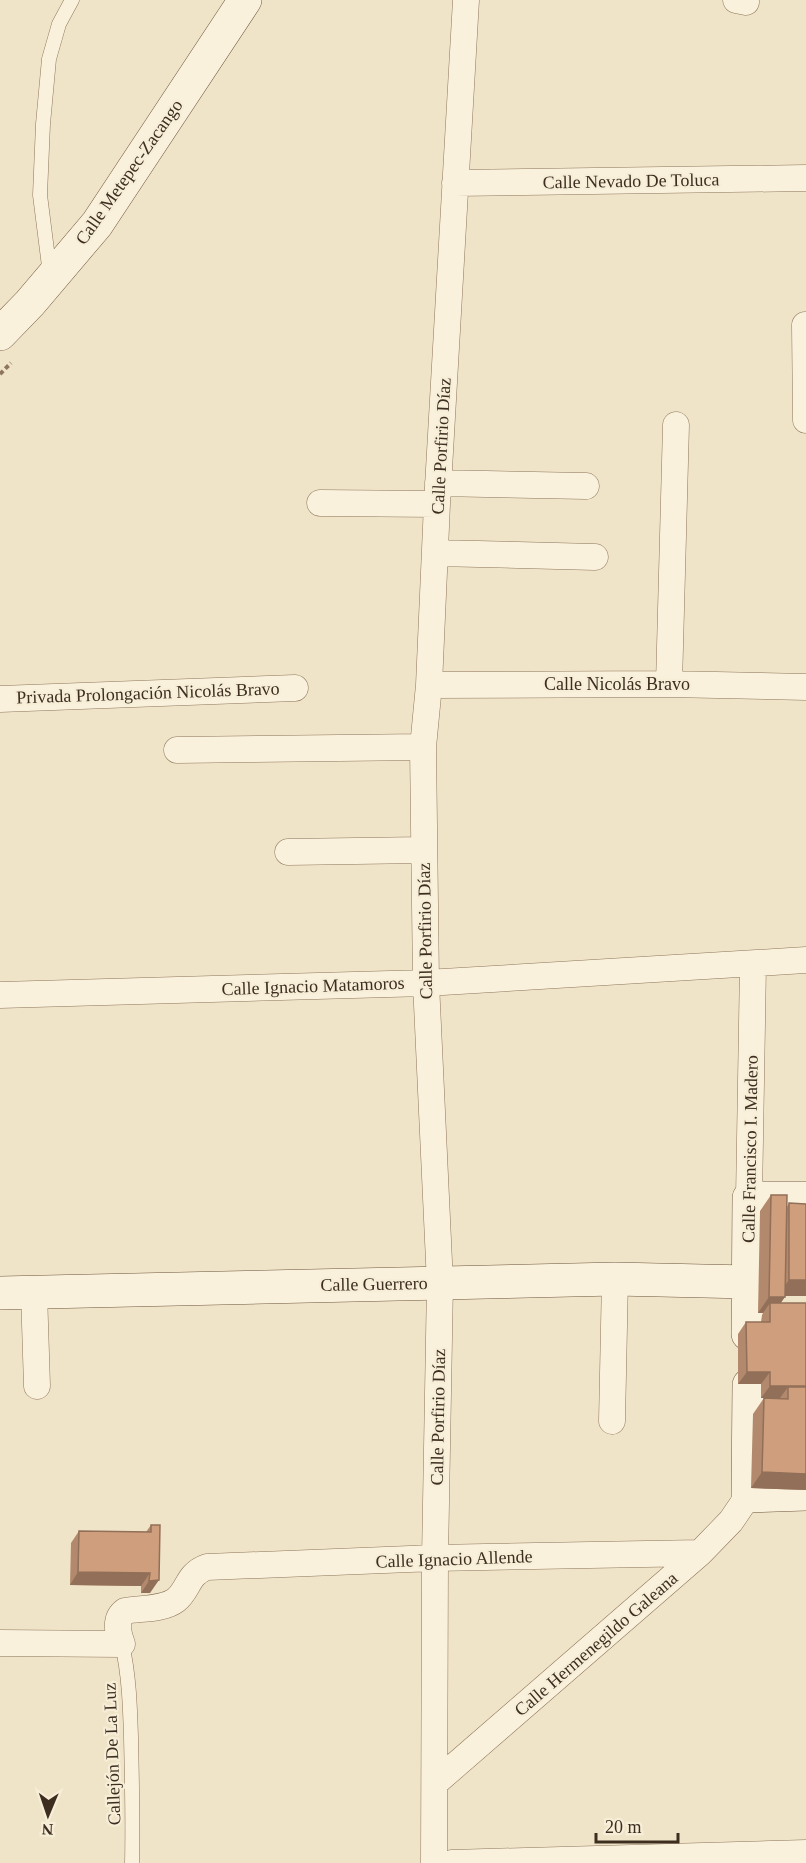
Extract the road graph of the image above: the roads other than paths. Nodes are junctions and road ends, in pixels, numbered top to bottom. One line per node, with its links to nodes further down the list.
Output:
1 (72, 0): 6 (lane)
2 (245, 0): 6 (street, Calle Metepec-Zacango)
3 (466, 0): 5 (street, Calle Porfirio Díaz)
4 (806, 178): 5 (street, Calle Nevado De Toluca)
5 (455, 183): 12 (street, Calle Porfirio Díaz)
6 (51, 279): 8 (street, Calle Metepec-Zacango)
7 (805, 325): 9 (street)
8 (0, 334)
9 (806, 420)
10 (676, 425): 16 (street)
11 (586, 486): 12 (street)
12 (438, 494): 13 (street); 14 (street, Calle Porfirio Díaz)
13 (320, 503)
14 (436, 553): 15 (street); 17 (street, Calle Porfirio Díaz)
15 (595, 557)
16 (669, 684): 17 (street, Calle Nicolás Bravo); 19 (street, Calle Nicolás Bravo)
17 (429, 685): 21 (street, Calle Porfirio Díaz)
18 (295, 687): 20 (street, Privada Prolongación Nicolás Bravo)
19 (806, 687)
20 (0, 699)
21 (423, 747): 22 (street); 23 (street, Calle Porfirio Díaz)
22 (177, 750)
23 (423, 849): 24 (street); 27 (street, Calle Porfirio Díaz)
24 (288, 852)
25 (806, 960): 26 (street, Calle Ignacio Matamoros)
26 (753, 965): 27 (street, Calle Ignacio Matamoros); 29 (street, Calle Francisco I. Madero)
27 (426, 983): 28 (street, Calle Ignacio Matamoros); 32 (street, Calle Porfirio Díaz)
28 (0, 995)
29 (749, 1198): 30 (street); 33 (street, Calle Francisco I. Madero)
30 (806, 1198)
31 (615, 1279): 32 (street, Calle Guerrero); 33 (street, Calle Guerrero); 39 (street)
32 (440, 1282): 34 (street, Calle Guerrero); 43 (street, Calle Porfirio Díaz)
33 (748, 1282): 36 (street, Calle Francisco I. Madero)
34 (34, 1292): 35 (street, Calle Guerrero); 38 (street)
35 (0, 1293)
36 (748, 1334)
37 (749, 1384): 41 (street)
38 (37, 1386)
39 (612, 1421)
40 (806, 1494): 41 (street)
41 (748, 1496): 42 (street, Calle Hermenegildo Galeana)
42 (700, 1553): 43 (street, Calle Ignacio Allende); 46 (street, Calle Hermenegildo Galeana)
43 (435, 1558): 45 (street, Calle Ignacio Allende); 46 (street, Calle Porfirio Díaz)
44 (0, 1643): 45 (street)
45 (122, 1644): 48 (lane, Callejón De La Luz)
46 (435, 1783): 49 (street, Calle Porfirio Díaz)
47 (806, 1853): 50 (street)
48 (132, 1863)
49 (434, 1863)
50 (452, 1863)

